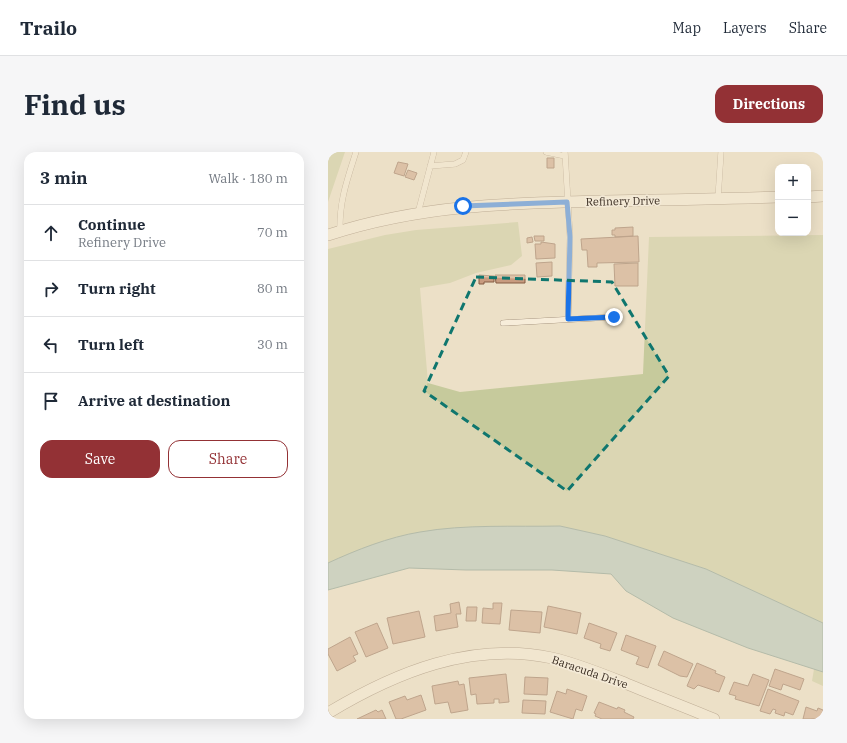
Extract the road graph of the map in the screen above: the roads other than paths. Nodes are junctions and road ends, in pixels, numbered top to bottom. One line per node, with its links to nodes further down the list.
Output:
1 (356, 152): 14 (lane)
2 (434, 152): 7 (lane)
3 (466, 152): 7 (lane)
4 (546, 152): 6 (lane)
5 (721, 152): 11 (lane)
6 (565, 154): 12 (lane)
7 (430, 166): 13 (lane)
8 (823, 196): 10 (street)
9 (775, 197): 11 (street, Refinery Drive)
10 (811, 197)
11 (718, 199): 12 (street, Refinery Drive)
12 (567, 202): 13 (street, Refinery Drive); 17 (lane)
13 (418, 213): 14 (street, Refinery Drive)
14 (340, 232): 15 (street, Refinery Drive)
15 (328, 235)
16 (614, 317): 17 (lane)
17 (568, 319): 18 (lane)
18 (503, 323)
19 (328, 713): 20 (street, Baracuda Drive)
20 (714, 719)

